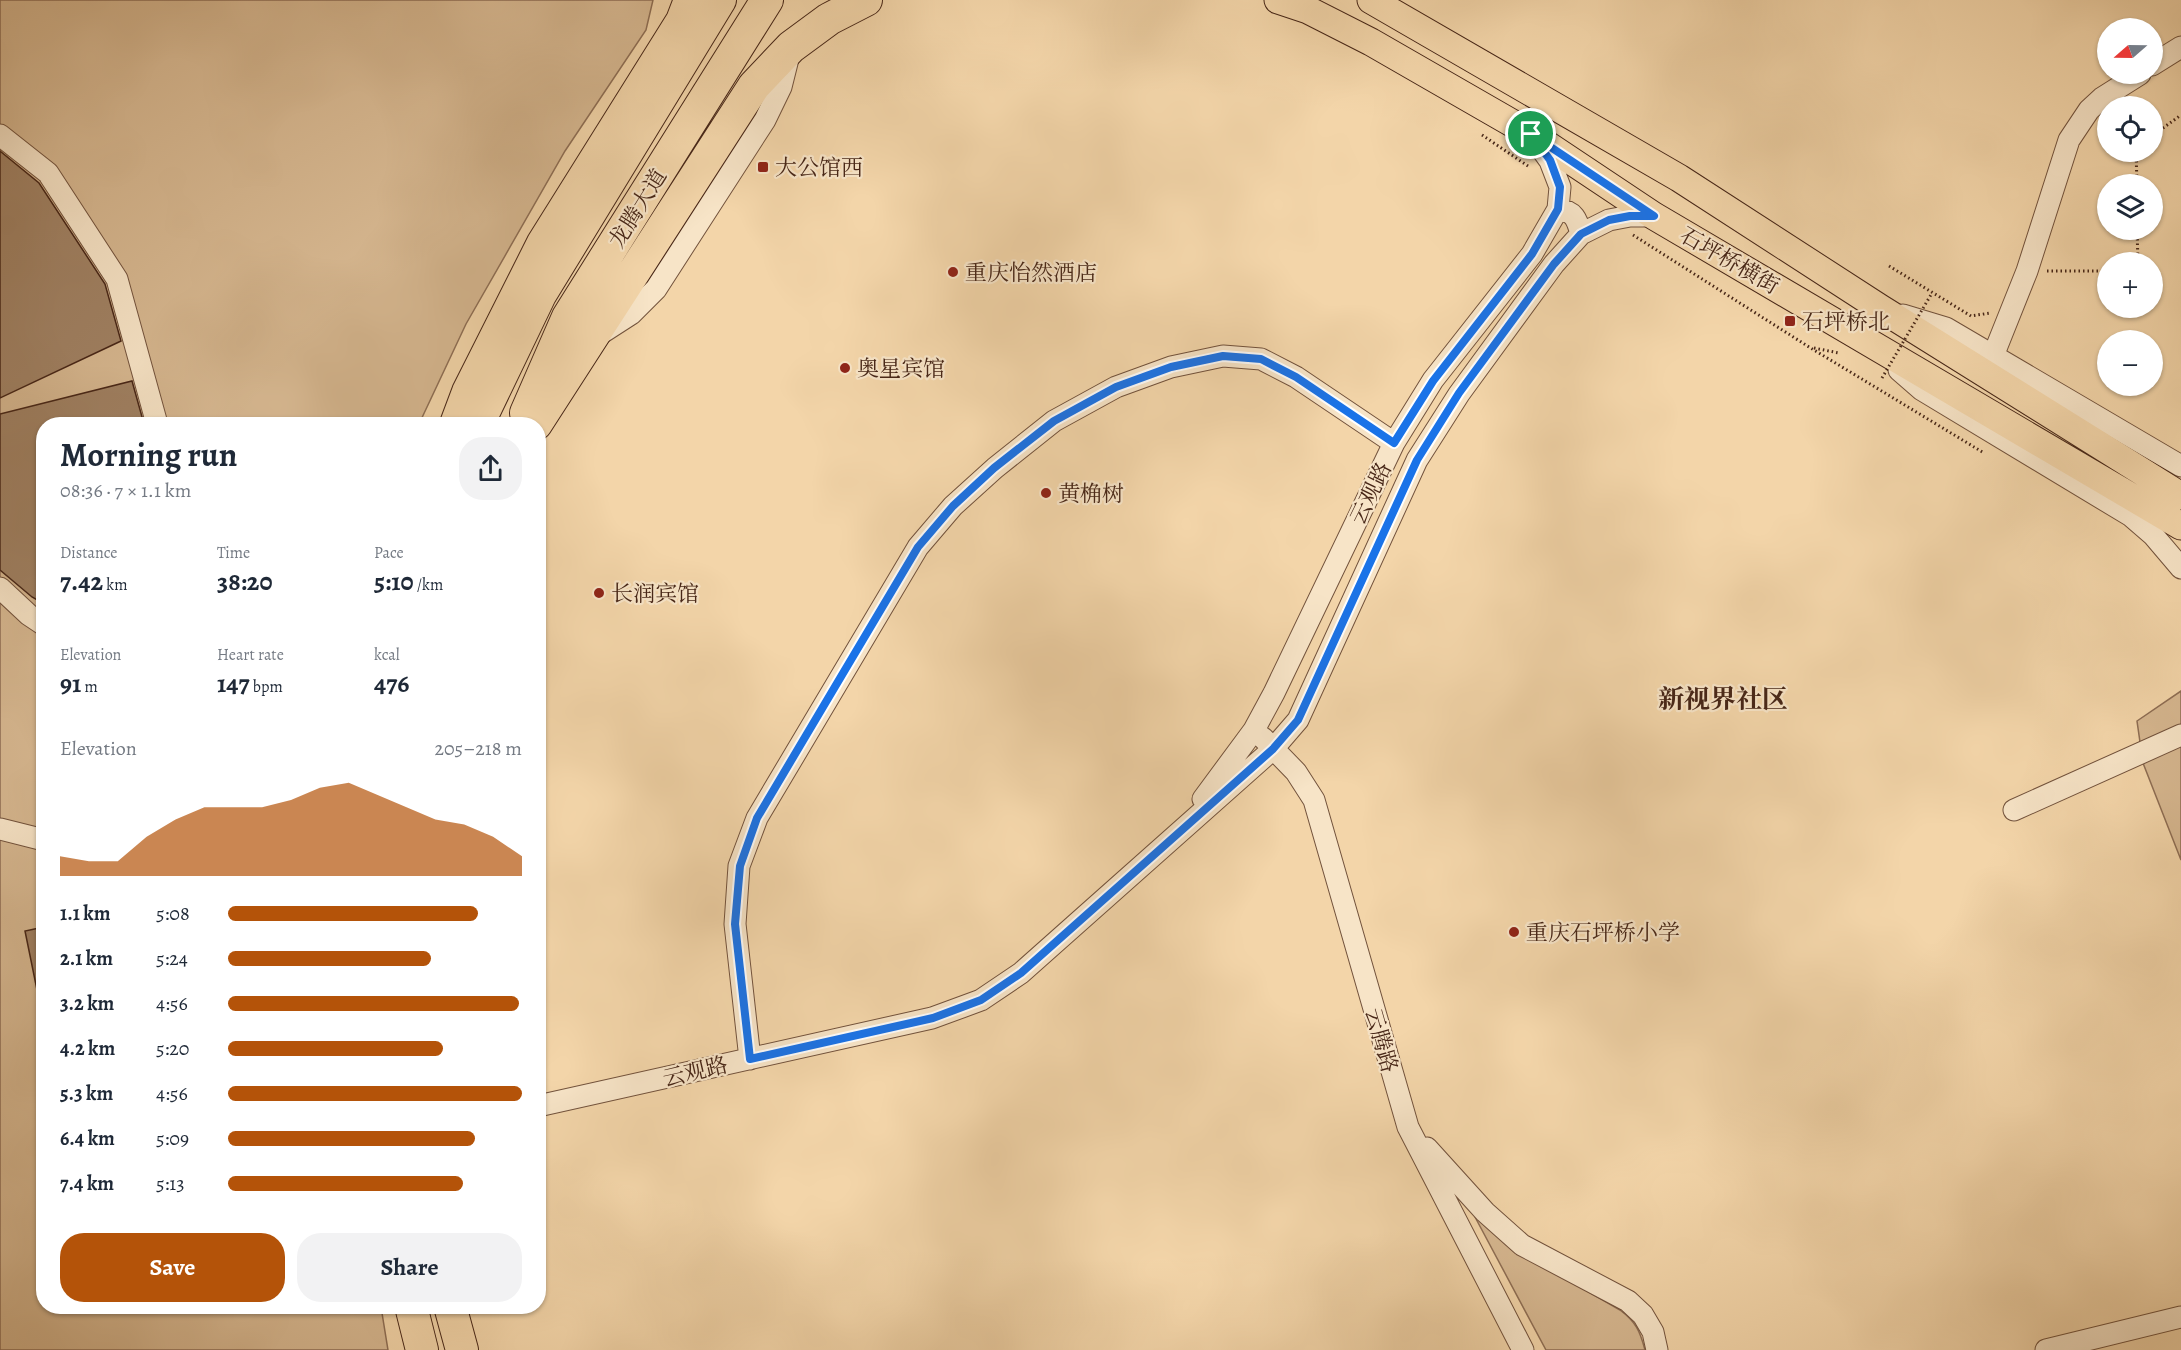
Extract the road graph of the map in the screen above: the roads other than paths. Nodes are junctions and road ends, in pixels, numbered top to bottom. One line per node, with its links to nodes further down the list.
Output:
1 (690, 0): 19 (highway)
2 (720, 0): 20 (highway, 龙腾大道)
3 (866, 0): 22 (highway)
4 (1278, 0): 10 (main road, 石坪桥横街)
5 (1371, 0): 15 (main road, 石坪桥横街)
6 (762, 4): 21 (highway, 龙腾大道)
7 (2181, 47): 8 (street)
8 (2163, 58)
9 (2124, 84): 17 (street)
10 (1531, 134): 12 (street); 13 (main road, 石坪桥横街)
11 (0, 135): 18 (street)
12 (1558, 209): 14 (street); 23 (street, 云观路)
13 (1654, 216): 14 (street, 云观路); 16 (main road, 石坪桥横街)
14 (1581, 234): 32 (street, 云观路)
15 (1880, 308): 17 (street); 25 (main road, 石坪桥横街)
16 (1850, 344): 26 (main road, 石坪桥横街); 27 (street)
17 (1994, 356): 24 (street)
18 (155, 417)
19 (459, 417)
20 (481, 417)
21 (524, 417)
22 (541, 417)
23 (1394, 443): 30 (street, 云观路); 37 (street)
24 (2177, 462)
25 (2181, 496)
26 (2181, 526)
27 (2181, 568)
28 (0, 588): 29 (street)
29 (36, 620)
30 (1254, 729): 32 (street, 云腾路); 35 (street, 云观路)
31 (2181, 735): 33 (street)
32 (1273, 749): 35 (street, 云观路); 39 (street, 云腾路)
33 (2014, 810)
34 (0, 829): 36 (street)
35 (1179, 831): 37 (street, 云观路)
36 (36, 838)
37 (750, 1059): 38 (street, 云观路)
38 (546, 1104)
39 (1408, 1127): 45 (street, 云腾路); 46 (street)
40 (413, 1314): 43 (highway)
41 (452, 1314): 44 (highway)
42 (2181, 1317): 47 (street)
43 (422, 1350)
44 (462, 1350)
45 (1523, 1350)
46 (1657, 1350)
47 (2046, 1350)

